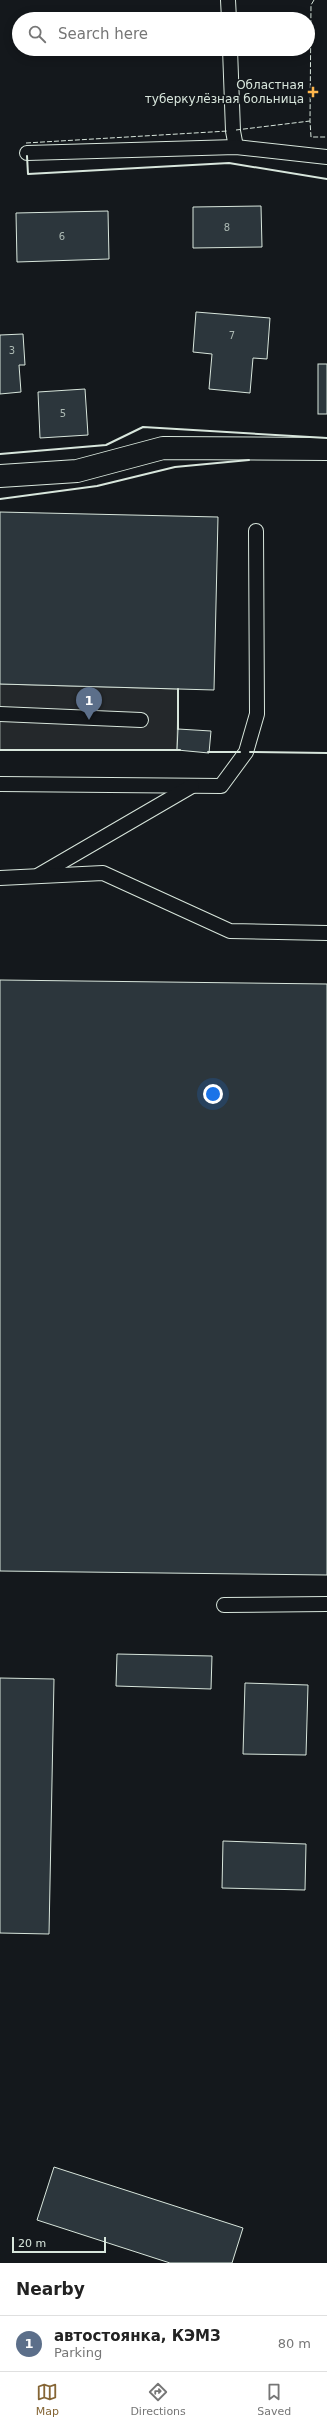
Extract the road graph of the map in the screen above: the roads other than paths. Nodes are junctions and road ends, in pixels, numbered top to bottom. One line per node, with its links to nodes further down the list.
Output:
1 (228, 0): 2 (lane)
2 (229, 12)
3 (230, 56): 4 (lane)
4 (236, 146): 5 (lane); 6 (lane)
5 (27, 153)
6 (327, 157)
7 (327, 449): 8 (street)
8 (0, 476)
9 (256, 531): 13 (lane)
10 (0, 714): 11 (lane)
11 (141, 720)
12 (0, 784): 13 (lane)
13 (192, 786): 14 (lane)
14 (35, 877): 15 (lane); 16 (lane)
15 (0, 878)
16 (327, 933)
17 (327, 1604): 18 (lane)
18 (224, 1605)

